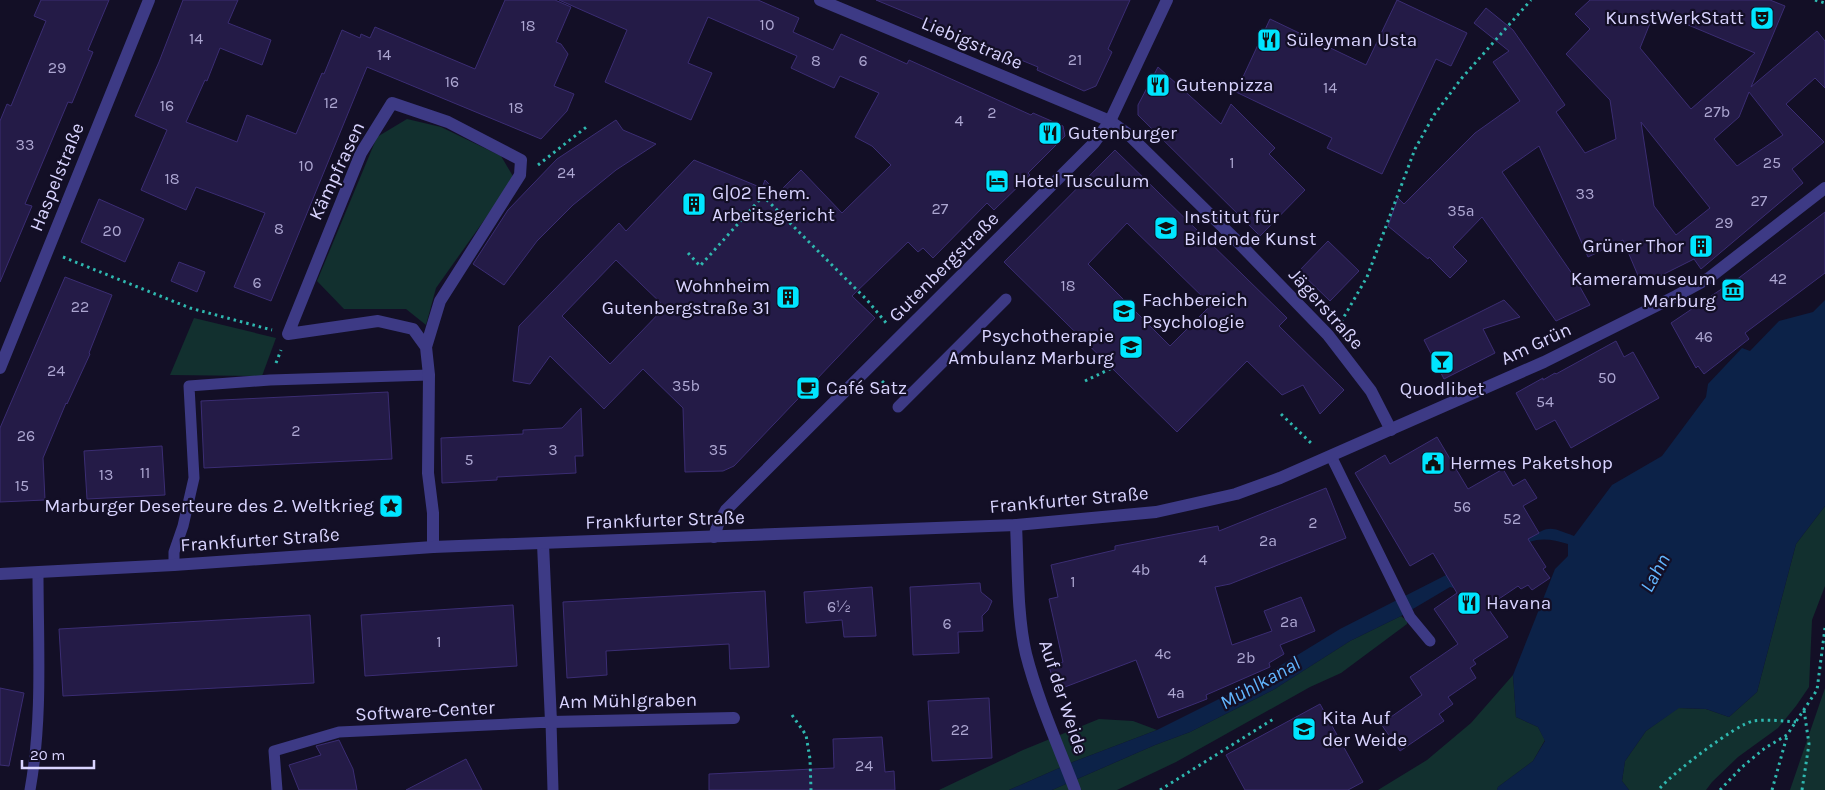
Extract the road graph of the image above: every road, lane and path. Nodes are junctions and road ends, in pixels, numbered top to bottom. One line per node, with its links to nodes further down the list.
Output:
1 (149, 0): 11 (street, Haspelstraße)
2 (820, 0): 7 (street, Liebigstraße)
3 (1167, 0): 7 (street, Gutenbergstraße)
4 (1531, 0): 15 (path)
5 (1815, 0): 6 (path)
6 (1825, 3)
7 (1110, 121): 15 (street, Jägerstraße); 16 (street, Gutenbergstraße)
8 (589, 125): 9 (path)
9 (520, 175): 14 (street, Kämpfrasen); 17 (street)
10 (1825, 188): 25 (street, Am Grün)
11 (47, 251): 14 (path); 18 (street, Haspelstraße)
12 (688, 253): 16 (path)
13 (1006, 299): 23 (lane)
14 (288, 334): 17 (street); 21 (path)
15 (1328, 335): 25 (street, Jägerstraße)
16 (900, 337): 28 (street, Gutenbergstraße)
17 (426, 347): 20 (street)
18 (0, 368)
19 (1112, 368): 22 (path)
20 (429, 375): 21 (lane); 30 (street)
21 (270, 380): 31 (lane)
22 (1085, 381)
23 (898, 407)
24 (1281, 414): 26 (path)
25 (1391, 430): 26 (street, Am Grün)
26 (1327, 458): 27 (street, Frankfurter Straße); 35 (lane)
27 (1016, 525): 28 (street, Frankfurter Straße); 48 (street, Auf der Weide)
28 (714, 537): 29 (street, Frankfurter Straße)
29 (542, 544): 30 (street, Frankfurter Straße); 40 (street, Am Mühlgraben)
30 (433, 547): 31 (street, Frankfurter Straße)
31 (174, 564): 32 (street, Frankfurter Straße)
32 (38, 572): 33 (street, Frankfurter Straße); 44 (lane)
33 (0, 574)
34 (1825, 628): 36 (path)
35 (1430, 641)
36 (1804, 710): 41 (path); 52 (path)
37 (792, 715): 47 (path)
38 (734, 718): 40 (street, Am Mühlgraben)
39 (1275, 718): 49 (path)
40 (551, 722): 45 (lane, Software-Center); 46 (lane)
41 (1796, 722): 42 (path); 43 (path)
42 (1787, 735): 50 (path); 51 (path)
43 (1660, 788)
44 (30, 790)
45 (276, 790)
46 (553, 790)
47 (811, 790)
48 (1075, 790)
49 (1160, 790)
50 (1720, 790)
51 (1772, 790)
52 (1802, 790)

